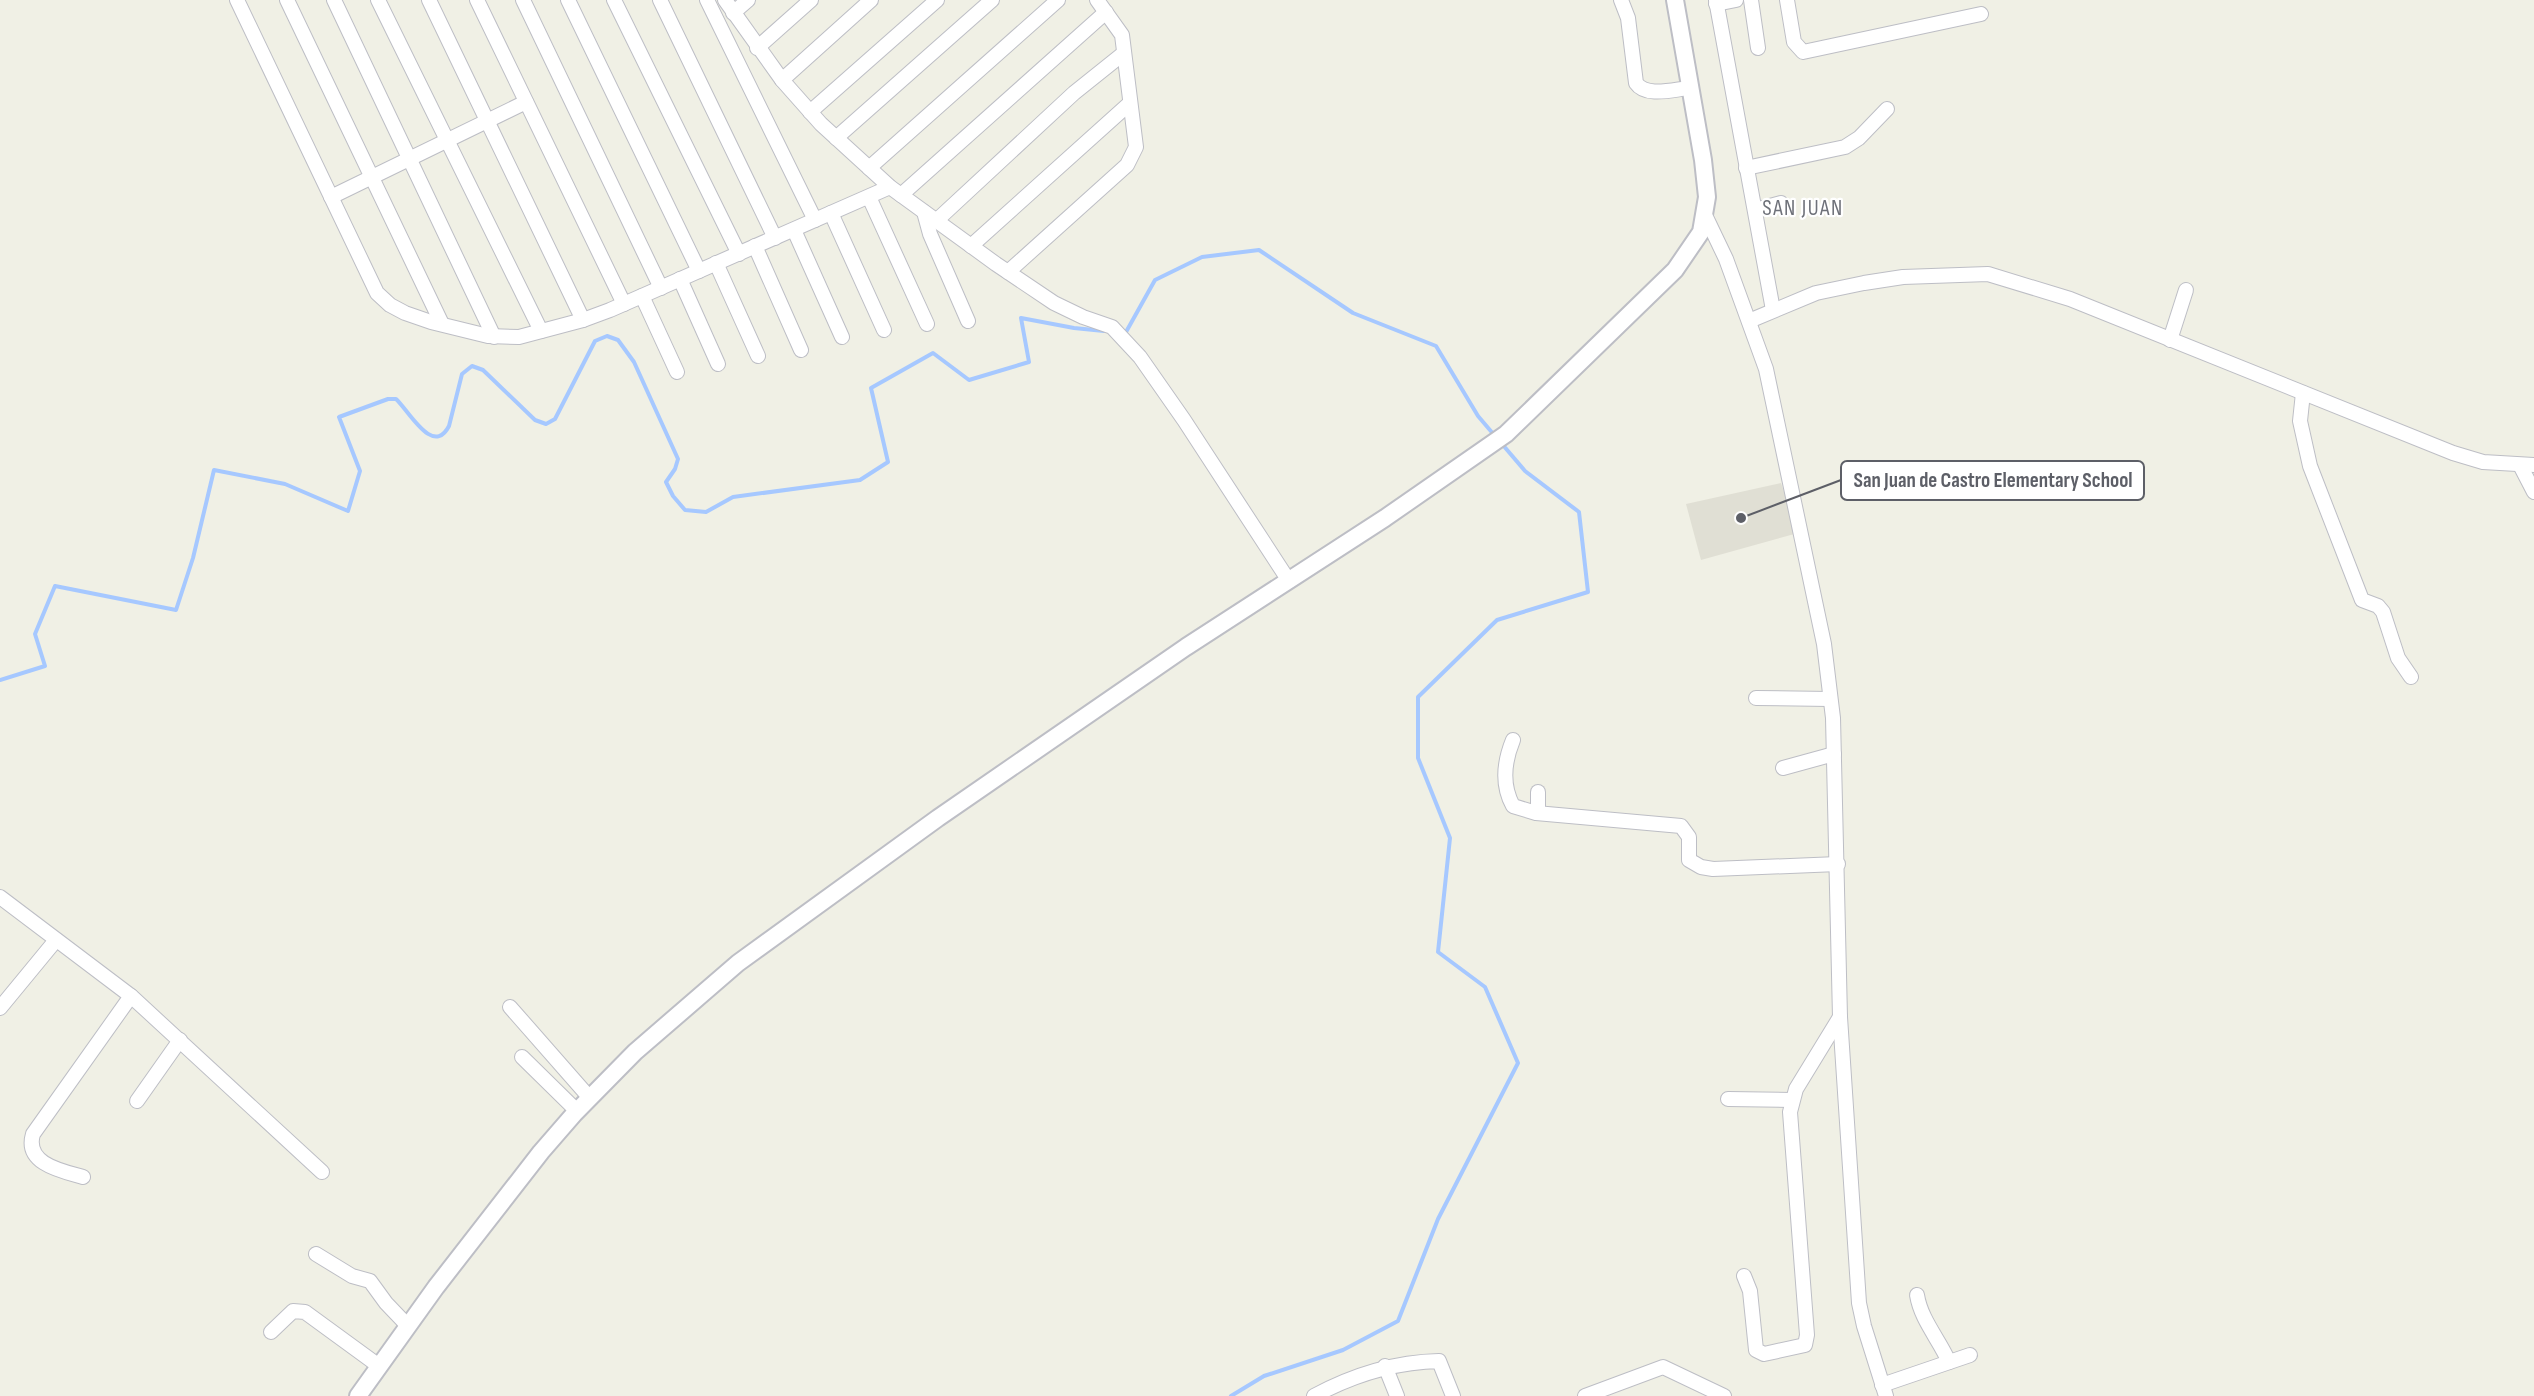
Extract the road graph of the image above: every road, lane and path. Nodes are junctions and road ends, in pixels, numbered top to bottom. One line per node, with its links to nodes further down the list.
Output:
1 (237, 0): 46 (street)
2 (287, 0): 44 (street)
3 (334, 0): 41 (street)
4 (378, 0): 40 (street)
5 (429, 0): 38 (street)
6 (477, 0): 34 (street)
7 (523, 0): 64 (street)
8 (568, 0): 61 (street)
9 (614, 0): 59 (street)
10 (660, 0): 56 (street)
11 (707, 0): 53 (street)
12 (725, 0): 27 (street)
13 (748, 0): 27 (street)
14 (811, 0): 29 (street)
15 (872, 0): 32 (street)
16 (938, 0): 37 (street)
17 (992, 0): 39 (street)
18 (1058, 0): 42 (street)
19 (1096, 0): 26 (street)
20 (1621, 0): 33 (street)
21 (1675, 0): 33 (street)
22 (1736, 0): 25 (street)
23 (1750, 0): 30 (street)
24 (1787, 0): 28 (street)
25 (1716, 2): 43 (street)
26 (1106, 12): 31 (street); 45 (street)
27 (733, 13): 29 (street)
28 (1981, 14)
29 (757, 48): 32 (street)
30 (1758, 48)
31 (1124, 53): 35 (street); 54 (street)
32 (782, 80): 37 (street)
33 (1690, 88): 52 (street)
34 (526, 102): 38 (street); 67 (street)
35 (1130, 103): 58 (street); 62 (street)
36 (1887, 110): 43 (street)
37 (810, 112): 39 (street)
38 (487, 121): 40 (street); 69 (street)
39 (836, 138): 42 (street)
40 (447, 140): 41 (street); 75 (street)
41 (410, 158): 44 (street); 76 (street)
42 (869, 168): 45 (street)
43 (1746, 168): 49 (street)
44 (372, 177): 46 (street); 72 (street)
45 (896, 191): 47 (street); 50 (street)
46 (331, 197): 72 (street)
47 (869, 197): 51 (street); 73 (street)
48 (1781, 203): 49 (street)
49 (1755, 210): 68 (street)
50 (924, 212): 54 (street); 70 (street)
51 (831, 213): 53 (street); 74 (street)
52 (1704, 213): 71 (street); 86 (street)
53 (815, 220): 55 (street)
54 (936, 221): 58 (street)
55 (794, 230): 56 (street); 77 (street)
56 (775, 238): 57 (street)
57 (755, 246): 59 (street); 79 (street)
58 (971, 246): 62 (street)
59 (739, 254): 60 (street)
60 (716, 263): 61 (street); 80 (street)
61 (699, 271): 63 (street)
62 (1008, 272): 86 (street)
63 (680, 279): 64 (street); 81 (street)
64 (661, 288): 66 (street)
65 (2186, 290): 78 (street)
66 (642, 296): 67 (street); 82 (street)
67 (624, 304): 69 (street)
68 (1773, 310): 71 (street); 78 (street)
69 (583, 320): 75 (street)
70 (968, 321)
71 (1749, 321): 89 (street)
72 (442, 324): 76 (street)
73 (927, 324)
74 (884, 330)
75 (541, 331): 76 (street)
76 (495, 337)
77 (842, 337)
78 (2170, 340): 83 (street)
79 (801, 350)
80 (758, 356)
81 (718, 364)
82 (677, 372)
83 (2303, 393): 84 (street); 87 (street)
84 (2527, 465): 85 (street)
85 (2534, 492)
86 (1289, 581): 104 (street)
87 (2411, 677)
88 (1756, 698): 89 (street)
89 (1830, 699): 91 (street)
90 (1513, 740): 94 (street)
91 (1834, 754): 92 (street); 95 (street)
92 (1783, 768)
93 (1538, 792): 94 (street)
94 (1538, 813): 95 (street)
95 (1838, 864): 101 (street)
96 (0, 897): 97 (street)
97 (56, 940): 98 (street); 100 (street)
98 (131, 996): 102 (street); 110 (street)
99 (510, 1006): 104 (street)
100 (0, 1008)
101 (1840, 1017): 106 (street); 120 (street)
102 (180, 1040): 107 (street); 109 (street)
103 (522, 1057): 108 (street)
104 (589, 1097): 108 (street)
105 (1728, 1099): 106 (street)
106 (1792, 1100): 112 (street)
107 (137, 1101)
108 (577, 1111): 114 (street)
109 (322, 1172)
110 (83, 1177)
111 (316, 1254): 114 (street)
112 (1744, 1276)
113 (1917, 1295): 117 (street)
114 (407, 1325): 118 (street)
115 (271, 1332): 118 (street)
116 (1970, 1355): 117 (street)
117 (1949, 1362): 120 (street)
118 (380, 1366): 122 (street)
119 (1385, 1366): 121 (street); 123 (street); 124 (street)
120 (1884, 1391)
121 (1321, 1394)
122 (358, 1396)
123 (1397, 1396)
124 (1453, 1396)
125 (1585, 1396): 126 (street)
126 (1724, 1396)

